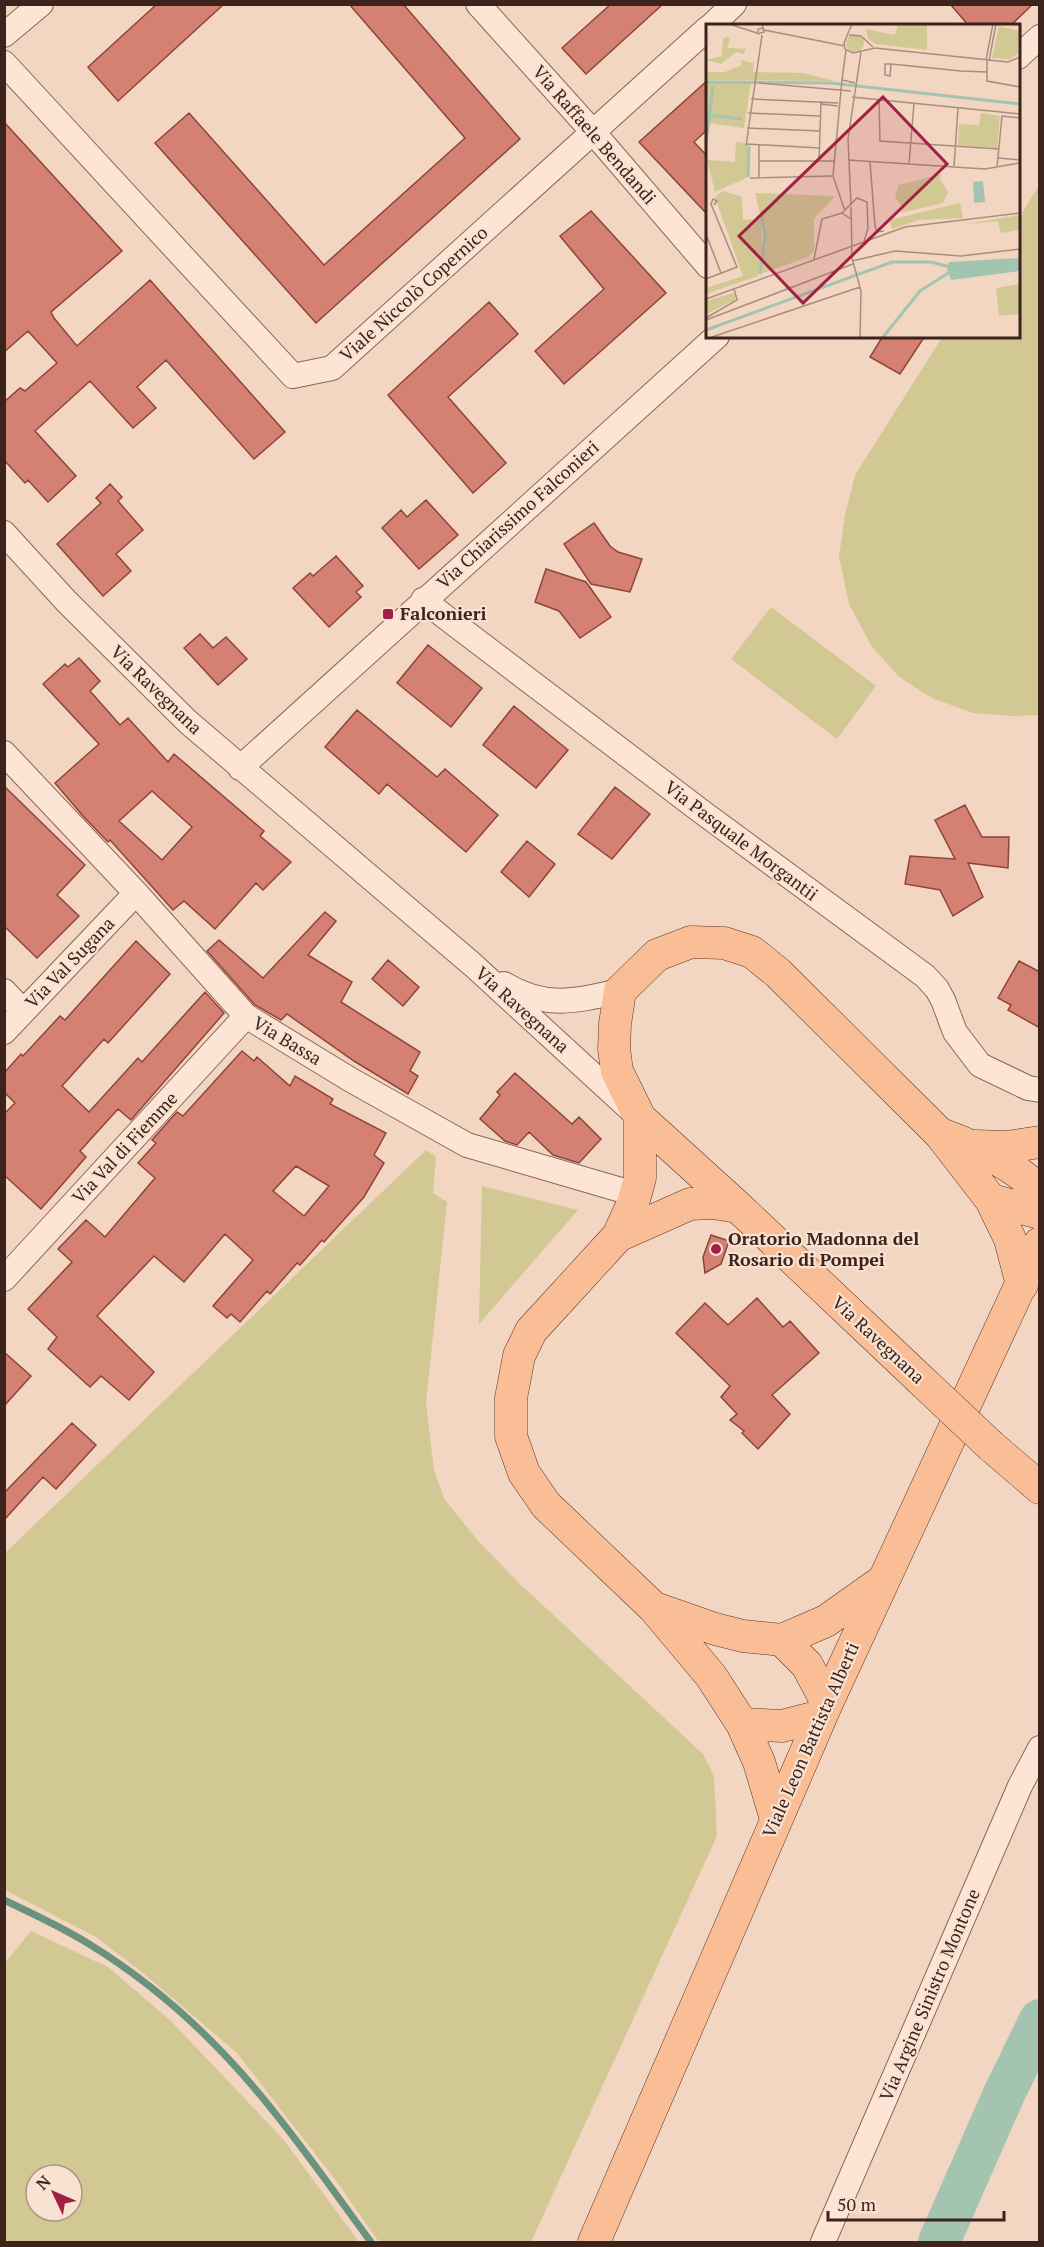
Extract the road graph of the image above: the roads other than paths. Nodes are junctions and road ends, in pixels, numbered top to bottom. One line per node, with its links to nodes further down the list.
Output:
1 (41, 4): 6 (street)
2 (478, 4): 10 (street, Via Raffaele Bendandi)
3 (734, 4): 4 (street, Viale Niccolò Copernico)
4 (712, 24)
5 (706, 30): 10 (street, Viale Niccolò Copernico)
6 (4, 35)
7 (1040, 37): 8 (street)
8 (1020, 55)
9 (4, 63): 10 (street, Viale Niccolò Copernico)
10 (593, 132): 11 (street, Via Raffaele Bendandi)
11 (706, 264)
12 (715, 338): 14 (street, Via Chiarissimo Falconieri)
13 (4, 532): 16 (street, Via Ravegnana)
14 (423, 600): 16 (street, Via Chiarissimo Falconieri); 24 (street, Via Pasquale Morgantii)
15 (4, 753): 17 (street, Via Bassa)
16 (240, 768): 18 (street, Via Ravegnana)
17 (136, 893): 21 (street, Via Val Sugana); 22 (street, Via Bassa)
18 (473, 965): 20 (street); 25 (street, Via Ravegnana)
19 (4, 991): 21 (street)
20 (620, 991): 25 (main road); 26 (main road)
21 (23, 1011): 23 (street, Via Val Sugana)
22 (246, 1016): 29 (street, Via Bassa); 36 (street, Via Val di Fiemme)
23 (4, 1032)
24 (1040, 1090)
25 (640, 1118): 32 (main road, Via Ravegnana); 34 (main road)
26 (940, 1134): 28 (main road); 31 (main road)
27 (1040, 1142): 28 (main road)
28 (974, 1146): 30 (main road)
29 (621, 1190)
30 (1040, 1191)
31 (991, 1200): 33 (main road); 37 (main road)
32 (738, 1207): 34 (main road); 38 (main road, Via Ravegnana, bridge)
33 (1040, 1213)
34 (618, 1236): 40 (main road)
35 (1040, 1243): 37 (main road, Viale Leon Battista Alberti)
36 (4, 1279)
37 (1022, 1285): 39 (main road, Viale Leon Battista Alberti)
38 (1040, 1488)
39 (883, 1581): 41 (main road); 42 (main road, Viale Leon Battista Alberti)
40 (654, 1608): 41 (main road); 43 (main road)
41 (782, 1640): 42 (main road)
42 (824, 1709): 43 (main road); 45 (main road, Viale Leon Battista Alberti)
43 (742, 1724): 45 (main road)
44 (1040, 1748): 47 (street, Via Argine Sinistro Montone)
45 (776, 1819): 46 (main road, Viale Leon Battista Alberti)
46 (594, 2242)
47 (823, 2242)

